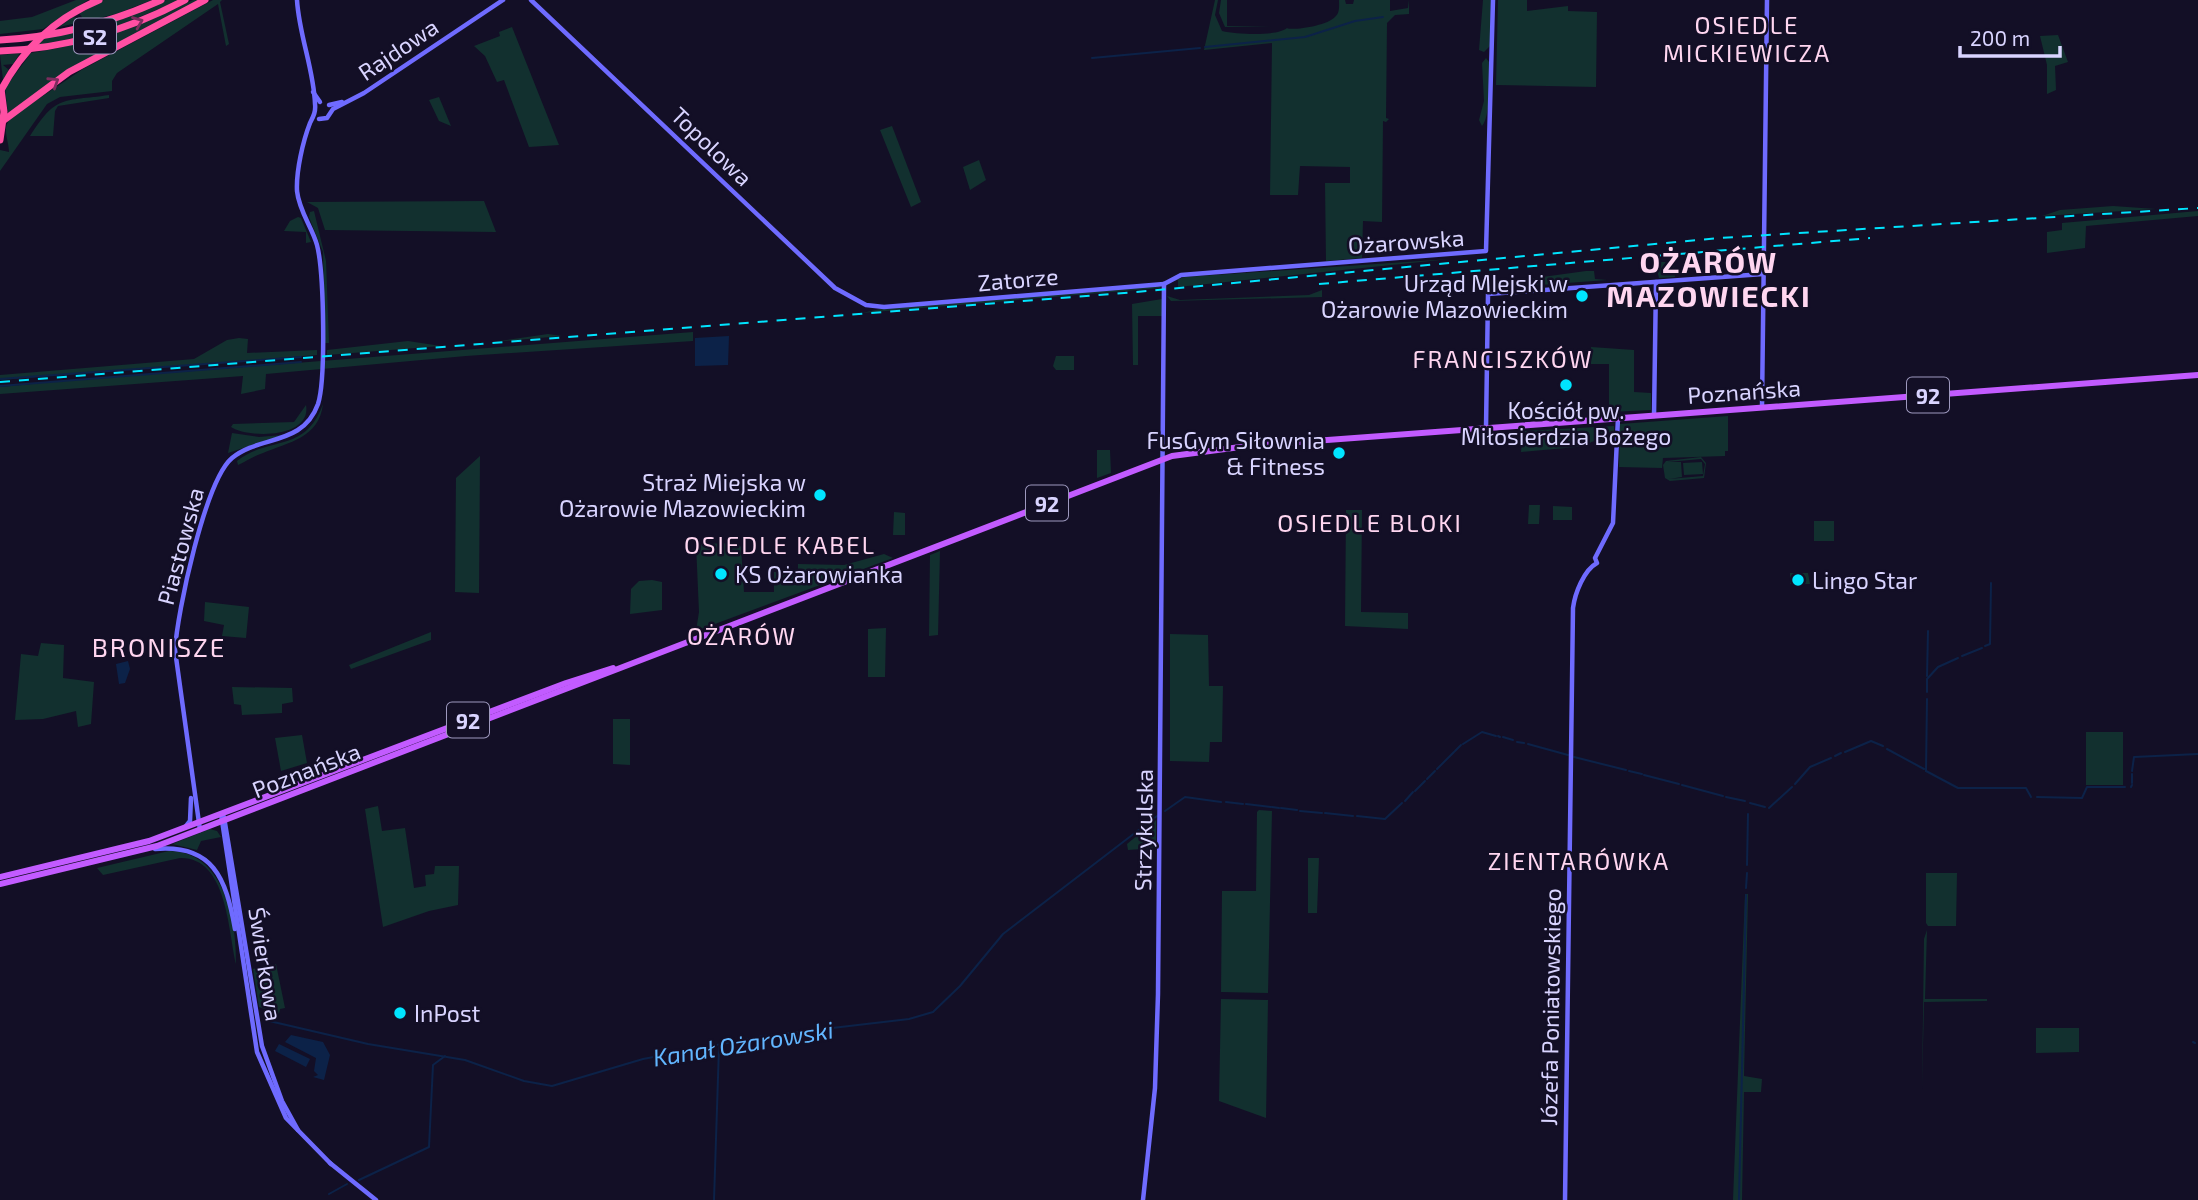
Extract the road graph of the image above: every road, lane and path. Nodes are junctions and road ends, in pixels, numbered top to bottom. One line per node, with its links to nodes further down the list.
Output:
1 (99, 0): 13 (highway)
2 (161, 0): 10 (highway, S2)
3 (185, 0): 11 (highway, S2, one-way to 3)
4 (205, 0): 17 (highway, one-way to 4)
5 (297, 0): 14 (street)
6 (503, 0): 15 (street, Rajdowa)
7 (531, 0): 22 (street, Topolowa)
8 (1493, 0): 21 (street, Ożarowska)
9 (1767, 0): 19 (street)
10 (0, 40)
11 (0, 51)
12 (0, 85): 18 (highway)
13 (0, 92)
14 (318, 104): 15 (street); 16 (street, Piastowska)
15 (330, 108): 16 (street)
16 (317, 117): 29 (street, Piastowska)
17 (0, 123)
18 (0, 139)
19 (1763, 274): 20 (street); 24 (street)
20 (1656, 282): 25 (street); 27 (street)
21 (1164, 284): 22 (street, Zatorze); 28 (street, Strzykulska)
22 (875, 306)
23 (2198, 375): 24 (main road, Poznańska / 92)
24 (1762, 407): 25 (main road, Poznańska / 92)
25 (1654, 416): 26 (main road, Poznańska / 92)
26 (1618, 418): 27 (main road, Poznańska / 92); 41 (street, Józefa Poniatowskiego)
27 (1486, 428): 28 (main road, Poznańska / 92)
28 (1164, 459): 30 (main road, Poznańska / 92); 40 (street, Strzykulska)
29 (191, 780): 31 (street, Piastowska); 32 (street)
30 (222, 819): 31 (main road, Poznańska / 92); 33 (street, Świerkowa); 38 (street, Świerkowa)
31 (201, 827): 32 (main road, Poznańska / 92); 33 (street); 34 (main road, Poznańska / 92)
32 (180, 830): 35 (main road, Poznańska / 92)
33 (223, 834): 37 (street, Świerkowa)
34 (147, 849): 36 (main road, Poznańska / 92); 37 (street)
35 (0, 877)
36 (0, 884)
37 (241, 954): 38 (street, Świerkowa)
38 (299, 1133): 39 (street, Świerkowa)
39 (376, 1200)
40 (1143, 1200)
41 (1566, 1200)

